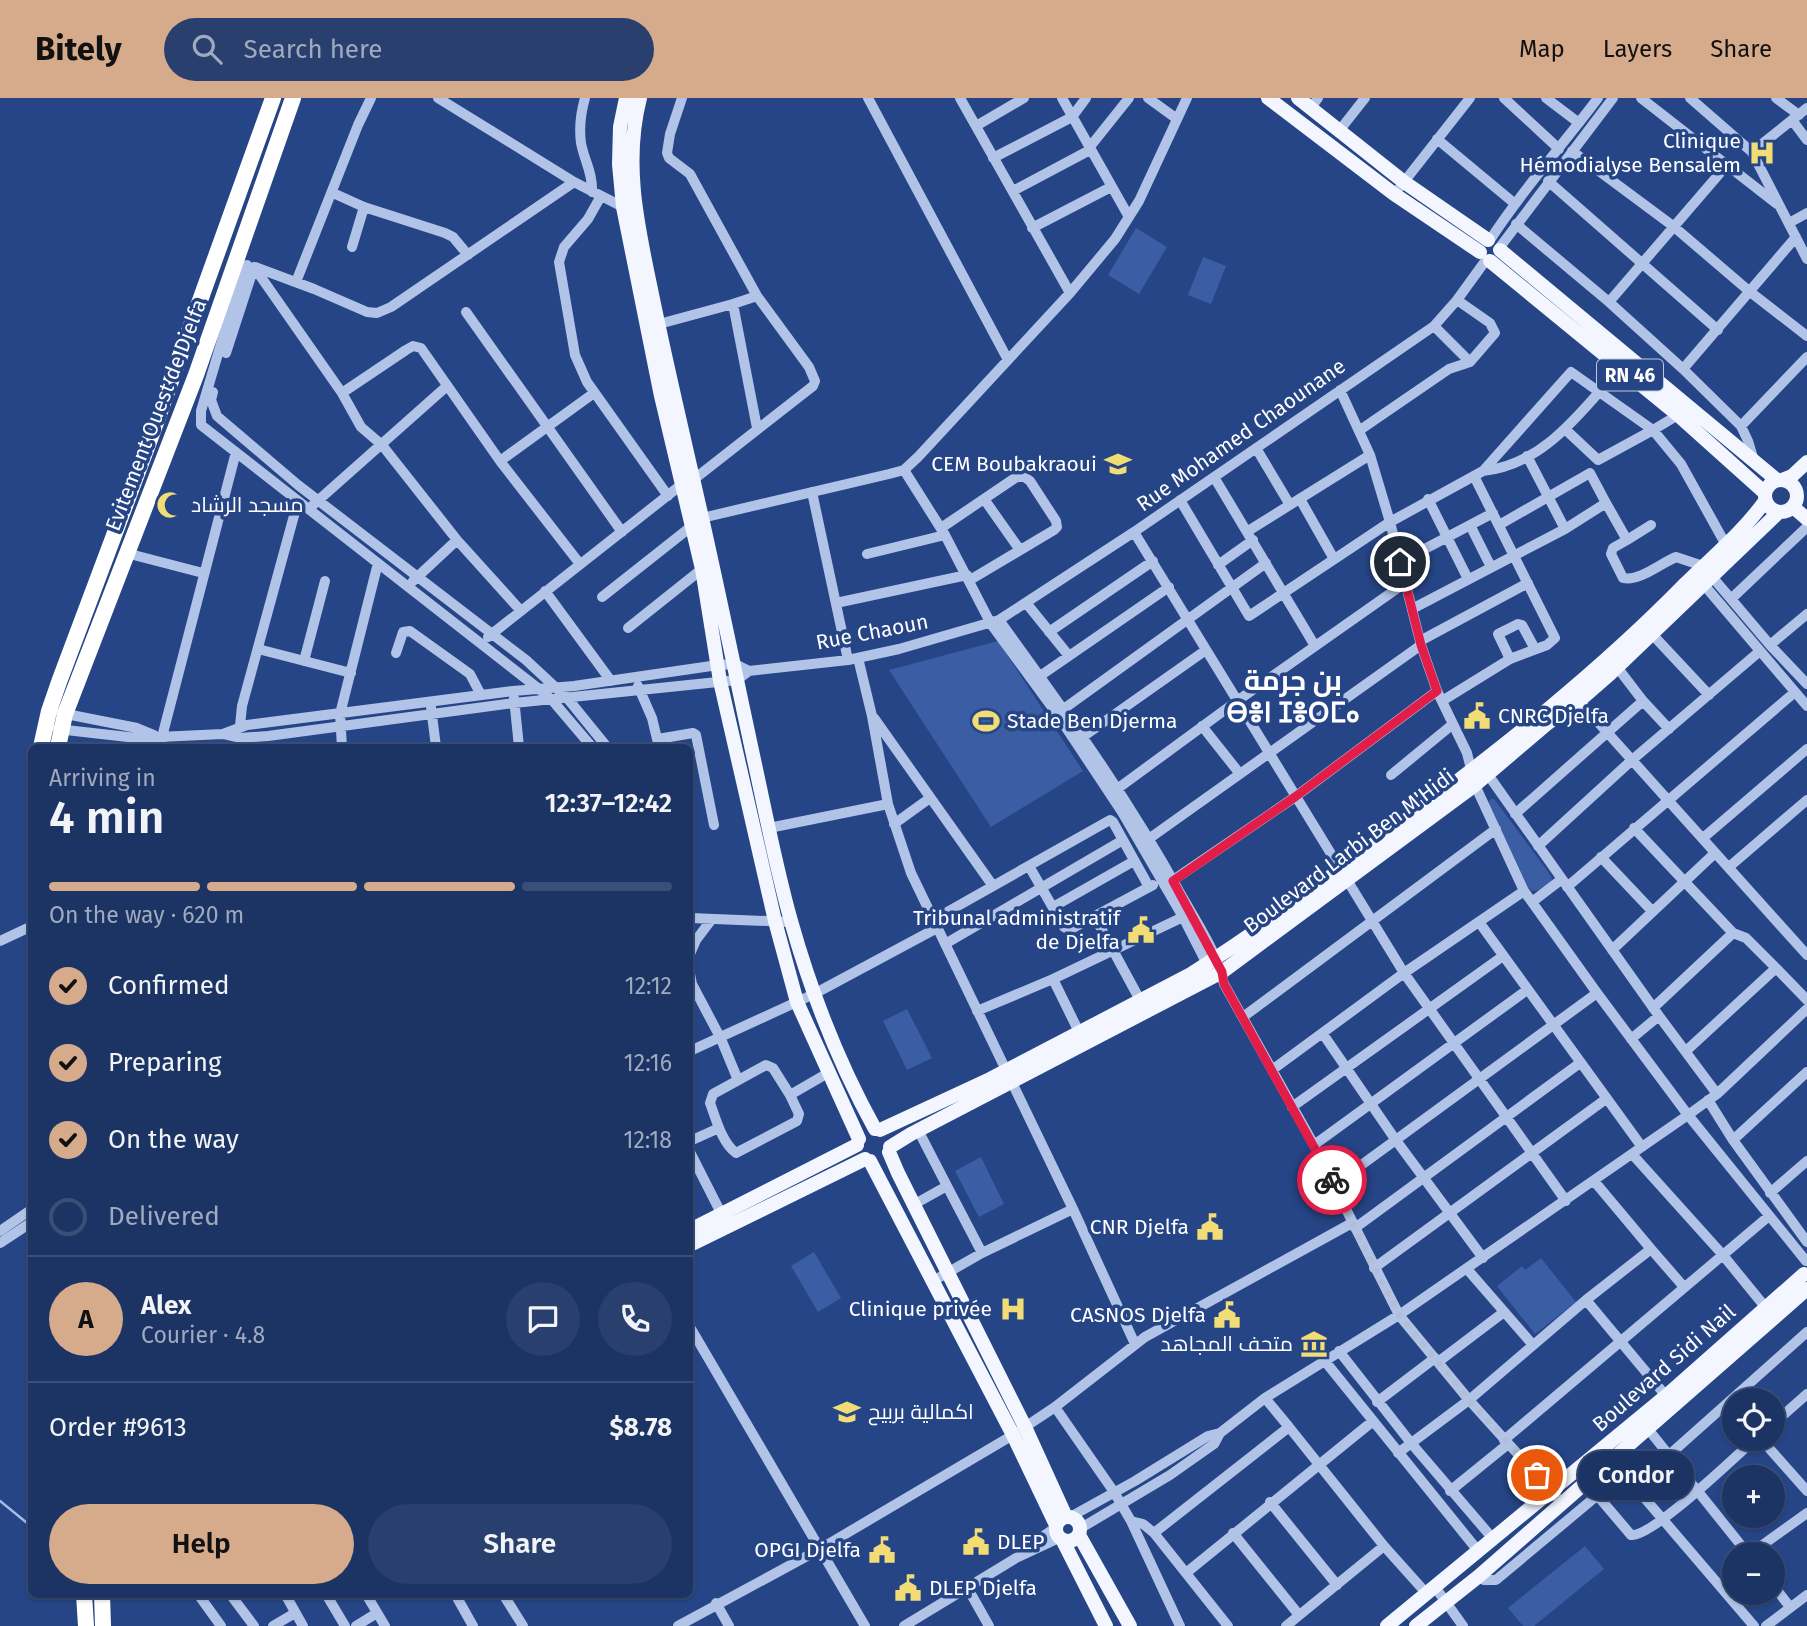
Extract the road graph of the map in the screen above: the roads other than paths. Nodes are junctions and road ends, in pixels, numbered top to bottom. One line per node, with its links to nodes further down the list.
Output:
1 (273, 98): 222 (highway)
2 (293, 98): 67 (highway, Evitement Ouest de Djelfa)
3 (371, 98): 48 (street)
4 (438, 98): 44 (street)
5 (585, 98): 49 (street)
6 (626, 98): 54 (main road)
7 (640, 98): 76 (main road)
8 (682, 98): 71 (street)
9 (960, 98): 33 (street)
10 (1024, 98): 33 (street)
11 (1062, 98): 30 (street)
12 (1086, 98): 30 (street)
13 (1129, 98): 37 (street)
14 (1148, 98): 31 (street)
15 (1187, 98): 31 (street)
16 (1268, 98): 50 (main road, RN 46)
17 (1298, 98): 28 (main road, RN 46)
18 (1365, 98): 34 (street)
19 (1470, 98): 35 (street)
20 (1504, 98): 38 (street)
21 (1546, 98): 32 (street)
22 (1598, 98): 32 (street)
23 (1613, 98): 39 (street)
24 (1641, 98): 42 (street)
25 (1776, 98): 29 (street)
26 (870, 99): 81 (street)
27 (1696, 100): 40 (street)
28 (1315, 103): 34 (main road, RN 46)
29 (1799, 114): 36 (street); 40 (street)
30 (1072, 117): 37 (street); 41 (street)
31 (1177, 119): 56 (street)
32 (1579, 124): 38 (street)
33 (976, 126): 41 (street)
34 (1339, 131): 45 (main road, RN 46)
35 (1437, 139): 45 (street); 51 (street)
36 (1807, 140)
37 (1090, 149): 46 (street); 47 (street)
38 (1559, 149): 51 (street)
39 (1572, 151): 43 (street); 59 (street)
40 (1752, 152): 52 (street)
41 (993, 158): 47 (street)
42 (1726, 166): 52 (street); 59 (street)
43 (1548, 181): 57 (street); 66 (street)
44 (574, 182): 49 (street); 64 (street)
45 (1404, 182): 50 (street); 63 (main road, RN 46)
46 (1111, 187): 56 (street); 60 (street)
47 (1013, 191): 60 (street)
48 (333, 193): 53 (street); 68 (street)
49 (597, 194): 54 (street); 88 (street)
50 (1394, 194): 63 (main road, RN 46)
51 (1514, 203): 63 (street)
52 (1781, 206): 58 (street)
53 (364, 207): 62 (street); 64 (street)
54 (623, 207): 110 (main road)
55 (1807, 213): 58 (street)
56 (1129, 217): 70 (street)
57 (1516, 223): 63 (street); 73 (street)
58 (1789, 223): 61 (street)
59 (1673, 226): 66 (street); 69 (street)
60 (1032, 228): 70 (street)
61 (1796, 237): 65 (street); 69 (street)
62 (352, 247)
63 (1491, 250): 72 (street, Rue Mohamed Chaounane); 89 (main road, RN 46); 104 (main road, RN 46)
64 (468, 255): 68 (street)
65 (1806, 257)
66 (1642, 262): 73 (street); 78 (street)
67 (246, 264): 68 (street); 87 (street); 98 (street); 121 (street); 144 (highway, Evitement Ouest de Djelfa)
68 (296, 282)
69 (1749, 291): 78 (street); 79 (street)
70 (1070, 293): 81 (street)
71 (757, 296): 74 (street); 92 (street)
72 (1457, 300): 77 (street, Rue Mohamed Chaounane); 82 (street)
73 (1609, 302): 83 (street)
74 (733, 304): 76 (street); 92 (street)
75 (466, 312): 90 (street)
76 (659, 324): 110 (main road)
77 (1434, 326): 82 (street); 85 (street, Rue Mohamed Chaounane)
78 (1718, 330): 83 (street)
79 (1807, 336)
80 (1807, 357): 91 (street)
81 (1008, 360): 105 (street)
82 (1470, 362): 93 (street)
83 (1684, 369): 91 (street)
84 (447, 386): 87 (street); 96 (street); 102 (street)
85 (1340, 390): 93 (street); 97 (street, Rue Mohamed Chaounane)
86 (1600, 391): 94 (street); 95 (street); 106 (street)
87 (342, 393): 96 (street)
88 (594, 393): 90 (street); 113 (street)
89 (1678, 415): 95 (street); 114 (main road, RN 46)
90 (546, 425): 102 (street); 135 (street)
91 (1741, 426): 104 (street)
92 (757, 428): 110 (street)
93 (1360, 430): 99 (street)
94 (1566, 430): 100 (street); 101 (street)
95 (1653, 430): 101 (street); 142 (street)
96 (382, 445): 121 (street); 140 (street)
97 (1255, 448): 108 (street, Rue Mohamed Chaounane); 123 (street)
98 (236, 452): 120 (street); 157 (street)
99 (1370, 455): 117 (street); 129 (street)
100 (1527, 456): 106 (street); 115 (street)
101 (1598, 460): 107 (street)
102 (500, 461): 152 (street)
103 (1807, 462): 109 (main road)
104 (1755, 463): 109 (main road, RN 46)
105 (904, 470): 112 (street); 136 (street)
106 (1478, 473): 118 (street); 126 (street)
107 (1590, 473): 115 (street); 122 (street)
108 (1214, 477): 119 (street, Rue Mohamed Chaounane); 138 (street)
109 (1780, 480): 114 (main road); 124 (main road)
110 (687, 483): 113 (street); 128 (main road)
111 (1807, 483): 124 (main road, Boulevard Larbi Ben M'Hidi)
112 (812, 492): 128 (street); 171 (street)
113 (668, 496): 135 (street)
114 (1765, 497): 124 (main road); 142 (main road)
115 (1549, 498): 132 (street); 134 (street)
116 (984, 499): 136 (street); 143 (street); 143 (street)
117 (1300, 499): 123 (street); 147 (street)
118 (1428, 499): 129 (street); 139 (street)
119 (1180, 500): 137 (street, Rue Mohamed Chaounane); 153 (street)
120 (298, 501): 125 (street); 186 (street)
121 (318, 501): 125 (street); 158 (street)
122 (1606, 503): 134 (street); 141 (street)
123 (1290, 505): 138 (street)
124 (1790, 505): 127 (main road); 156 (main road, Boulevard Larbi Ben M'Hidi)
125 (309, 509): 150 (street)
126 (1493, 513): 130 (street); 132 (street)
127 (1807, 519)
128 (697, 522): 155 (main road); 169 (street); 194 (main road)
129 (1391, 522): 147 (street); 149 (street)
130 (1470, 525): 139 (street); 154 (street)
131 (1651, 525): 141 (street)
132 (1499, 526): 146 (street)
133 (1807, 527): 170 (street)
134 (1565, 529): 146 (street)
135 (622, 532): 152 (street)
136 (943, 532): 145 (street); 159 (street)
137 (1134, 532): 148 (street); 172 (street, Rue Mohamed Chaounane)
138 (1250, 536): 151 (street); 153 (street)
139 (1447, 537): 149 (street); 160 (street)
140 (457, 540): 158 (street); 174 (street)
141 (1627, 540): 156 (street)
142 (1726, 545): 156 (main road)
143 (1020, 550): 159 (street)
144 (127, 553): 157 (street); 222 (highway, Evitement Ouest de Djelfa)
145 (867, 554)
146 (1513, 555): 154 (street); 163 (street)
147 (1334, 559): 168 (street)
148 (1153, 561): 165 (street); 179 (street)
149 (1400, 562): 162 (street)
150 (378, 563): 164 (street); 197 (street)
151 (1266, 563): 166 (street); 168 (street)
152 (580, 564): 167 (street)
153 (1217, 565): 166 (street)
154 (1492, 567): 160 (street)
155 (702, 569): 178 (street); 195 (main road)
156 (1701, 572): 170 (street); 180 (main road, Boulevard Larbi Ben M'Hidi); 185 (street); 246 (main road)
157 (203, 573): 232 (street)
158 (418, 577): 164 (street); 181 (street)
159 (968, 578): 171 (street); 177 (street)
160 (1468, 579): 173 (street)
161 (325, 581): 193 (street)
162 (1405, 583): 173 (street); 184 (street)
163 (1528, 583): 183 (street); 187 (street)
164 (408, 587): 182 (street)
165 (1168, 587): 176 (street); 190 (street)
166 (1231, 588): 168 (street); 176 (street)
167 (545, 591): 174 (street); 201 (street)
168 (1283, 592): 184 (street)
169 (602, 597)
170 (1731, 599): 185 (street)
171 (835, 603): 191 (street)
172 (1027, 604): 177 (street, Rue Mohamed Chaounane); 179 (street)
173 (1412, 609): 183 (street)
174 (521, 611): 181 (street)
175 (1807, 614): 185 (street)
176 (1188, 619): 188 (street); 219 (street)
177 (995, 622): 191 (street, Rue Chaoun); 199 (street); 219 (street)
178 (628, 628)
179 (1049, 632): 190 (street)
180 (1651, 633): 196 (main road, Boulevard Larbi Ben M'Hidi); 209 (street)
181 (492, 634): 182 (street); 204 (street)
182 (480, 643): 205 (street)
183 (1421, 643): 210 (street); 244 (street)
184 (1315, 646): 214 (street)
185 (1765, 648): 203 (street); 207 (street); 209 (street)
186 (258, 649): 193 (street); 224 (street)
187 (1535, 649): 192 (street); 192 (street)
188 (1206, 650): 214 (street); 230 (street)
189 (396, 653): 208 (street)
190 (1069, 656): 199 (street)
191 (853, 659): 198 (street, Rue Chaoun); 221 (street)
192 (1510, 659): 210 (street)
193 (304, 661): 197 (street)
194 (735, 664): 195 (street); 198 (main road)
195 (718, 665): 200 (street); 202 (main road)
196 (1617, 667): 215 (main road, Boulevard Larbi Ben M'Hidi); 216 (street)
197 (351, 673): 220 (street)
198 (743, 676): 202 (street, Rue Chaoun); 258 (main road)
199 (1040, 676): 219 (street)
200 (634, 678): 201 (street); 206 (street)
201 (611, 681): 204 (street)
202 (720, 681): 206 (street, Rue Chaoun); 285 (main road)
203 (1806, 682)
204 (557, 687): 205 (street); 212 (street)
205 (539, 689): 211 (street); 213 (street)
206 (640, 691): 212 (street, Rue Chaoun); 234 (street)
207 (1795, 692): 217 (street); 252 (street)
208 (481, 695): 211 (street); 218 (street)
209 (1709, 695): 227 (street)
210 (1439, 696): 223 (street); 250 (street)
211 (514, 697): 213 (street, Rue Chaoun); 218 (street); 240 (street)
212 (568, 699): 213 (street, Rue Chaoun); 242 (street)
213 (552, 700): 241 (street)
214 (1237, 701): 226 (street); 244 (street)
215 (1578, 701): 229 (street); 246 (main road, Boulevard Larbi Ben M'Hidi)
216 (1643, 701): 227 (street); 229 (street)
217 (1807, 706)
218 (431, 707): 220 (street); 225 (street); 239 (street)
219 (1060, 712): 230 (street); 249 (street)
220 (341, 714): 224 (street); 225 (street)
221 (872, 716): 251 (street); 254 (street)
222 (58, 718): 228 (street); 232 (street); 235 (highway); 236 (highway, Evitement Ouest de Djelfa)
223 (1453, 724): 246 (street); 248 (street)
224 (240, 726): 231 (street)
225 (340, 726): 233 (street); 238 (street)
226 (1202, 726): 247 (street); 249 (street)
227 (1669, 729): 245 (street)
228 (94, 733): 232 (street); 237 (street)
229 (1606, 733): 245 (street); 255 (street)
230 (1084, 736): 249 (street)
231 (228, 739): 232 (street); 233 (street)
232 (160, 740)
233 (247, 743)
234 (658, 743): 257 (street)
235 (42, 744)
236 (58, 744)
237 (94, 744)
238 (342, 744)
239 (436, 744)
240 (519, 744)
241 (589, 744)
242 (605, 744)
243 (1807, 749): 262 (street)
244 (1270, 754): 247 (street); 250 (street)
245 (1632, 760): 252 (street); 264 (street)
246 (1478, 773): 255 (street); 260 (street); 270 (main road)
247 (1240, 774): 261 (street)
248 (1391, 775)
249 (1114, 791): 261 (street); 272 (street)
250 (1295, 797): 270 (street); 272 (street)
251 (930, 798): 256 (street); 274 (street)
252 (1668, 799): 259 (street); 262 (street)
253 (1807, 800): 269 (street)
254 (888, 804): 256 (street); 258 (street)
255 (1515, 814): 264 (street)
256 (894, 824): 289 (street)
257 (714, 825)
258 (769, 828): 286 (main road)
259 (1634, 828): 266 (street); 271 (street)
260 (1496, 830): 277 (street); 287 (street)
261 (1150, 838): 272 (street)
262 (1703, 838): 265 (street)
263 (1123, 840): 267 (street); 268 (street); 275 (street)
264 (1538, 846): 273 (street)
265 (1715, 853): 269 (street); 271 (street)
266 (1601, 857): 273 (street); 280 (street)
267 (1134, 861): 276 (street); 279 (street)
268 (1029, 866): 274 (street); 275 (street)
269 (1729, 867): 297 (street)
270 (1343, 875): 287 (street); 300 (main road)
271 (1684, 880): 280 (street); 291 (street)
272 (1167, 882): 276 (street); 282 (street); 300 (street)
273 (1565, 883): 278 (street); 295 (street)
274 (993, 886): 289 (street)
275 (1042, 887): 279 (street); 293 (street)
276 (1149, 887): 281 (street)
277 (1524, 891): 278 (street); 288 (street)
278 (1532, 902): 305 (street)
279 (1053, 907): 281 (street)
280 (1652, 911): 295 (street)
281 (1095, 917): 296 (street)
282 (1183, 917): 296 (street); 300 (street)
283 (693, 918): 284 (street)
284 (712, 919): 285 (street); 294 (street)
285 (775, 921): 286 (street); 309 (main road)
286 (791, 922): 306 (main road)
287 (1371, 922): 301 (street); 314 (street)
288 (1479, 922): 298 (street); 301 (street)
289 (935, 924): 293 (street); 306 (street)
290 (28, 928): 292 (street)
291 (1732, 933): 299 (street); 313 (street)
292 (0, 941)
293 (945, 944): 312 (street)
294 (693, 947)
295 (1612, 950): 313 (street)
296 (1114, 951): 302 (street); 307 (street)
297 (1807, 955)
298 (1503, 956): 304 (street); 310 (street)
299 (1776, 968): 308 (street); 322 (street)
300 (1216, 971): 307 (main road); 314 (street); 328 (main road)
301 (1404, 973): 310 (street); 317 (street)
302 (1053, 979): 312 (street); 316 (street)
303 (693, 986): 318 (street)
304 (1527, 990): 315 (street); 320 (street)
305 (1597, 993): 315 (street); 319 (street)
306 (814, 994): 309 (street); 339 (main road)
307 (1140, 1000): 316 (main road)
308 (1807, 1000)
309 (797, 1002): 318 (street); 327 (main road)
310 (1429, 1008): 320 (street); 324 (street)
311 (1807, 1009): 332 (street)
312 (977, 1011): 328 (street)
313 (1656, 1012): 319 (street); 322 (street)
314 (1243, 1017): 325 (street)
315 (1553, 1025): 323 (street); 329 (street)
316 (1079, 1032): 328 (main road)
317 (1322, 1034): 324 (street); 325 (street)
318 (721, 1038): 321 (street); 330 (street)
319 (1631, 1039): 336 (street)
320 (1454, 1043): 329 (street); 334 (street)
321 (693, 1050)
322 (1686, 1051): 332 (street)
323 (1580, 1063): 333 (street); 337 (street)
324 (1347, 1068): 334 (street); 335 (street)
325 (1272, 1070): 335 (street)
326 (1807, 1072): 343 (street)
327 (828, 1073): 331 (street); 344 (main road)
328 (1009, 1076): 339 (main road); 340 (main road); 360 (street)
329 (1480, 1078): 337 (street); 341 (street)
330 (738, 1080): 331 (street); 338 (street)
331 (790, 1095): 338 (street)
332 (1713, 1097): 336 (street); 343 (street)
333 (1606, 1098): 346 (street); 348 (street)
334 (1371, 1104): 341 (street); 345 (street)
335 (1293, 1107): 345 (street)
336 (1688, 1115): 346 (street); 364 (street)
337 (1507, 1116): 348 (street); 353 (street)
338 (719, 1128): 342 (street)
339 (878, 1130): 344 (main road); 347 (main road)
340 (918, 1130): 347 (main road); 356 (street)
341 (1395, 1139): 353 (street); 355 (street)
342 (693, 1140)
343 (1732, 1140): 357 (street)
344 (858, 1142): 351 (main road); 363 (main road)
345 (1314, 1146): 355 (street)
346 (1642, 1147): 349 (street)
347 (890, 1149): 351 (main road); 359 (main road)
348 (1532, 1152): 358 (street); 361 (street)
349 (1632, 1154): 354 (street); 374 (street)
350 (693, 1158): 363 (street)
351 (867, 1160): 371 (main road); 380 (main road)
352 (1807, 1161): 357 (street)
353 (1423, 1176): 361 (street); 366 (street)
354 (1594, 1181): 358 (street); 372 (street)
355 (1334, 1185): 366 (street)
356 (947, 1186): 359 (street); 373 (street)
357 (1770, 1193): 369 (street)
358 (1566, 1200): 375 (street)
359 (913, 1205): 379 (main road)
360 (1073, 1209): 373 (street); 389 (street)
361 (1449, 1211): 375 (street); 376 (street)
362 (28, 1212): 368 (street)
363 (722, 1215): 367 (main road)
364 (1769, 1216): 374 (street); 378 (street)
365 (28, 1225): 370 (street)
366 (1353, 1226): 376 (street); 389 (street)
367 (693, 1229)
368 (0, 1231)
369 (1805, 1236)
370 (0, 1243)
371 (693, 1244)
372 (1651, 1248): 381 (street); 382 (street)
373 (982, 1253): 379 (street)
374 (1722, 1254): 381 (street); 383 (street)
375 (1483, 1258): 377 (street)
376 (1374, 1268): 385 (street)
377 (1467, 1269): 384 (street); 385 (street)
378 (1806, 1272): 383 (main road, Boulevard Sidi Nail); 403 (main road, Boulevard Sidi Nail)
379 (948, 1273): 380 (street); 404 (main road)
380 (933, 1281): 404 (main road)
381 (1684, 1287): 388 (street)
382 (1586, 1300): 388 (street); 390 (street)
383 (1766, 1308): 395 (main road, Boulevard Sidi Nail)
384 (1504, 1312): 390 (street); 393 (street)
385 (1399, 1315): 391 (street); 393 (street)
386 (693, 1331): 435 (street)
387 (1807, 1332): 411 (street)
388 (1620, 1341): 395 (street); 406 (street)
389 (1135, 1344): 399 (street)
390 (1533, 1345): 397 (street)
391 (1339, 1351): 392 (street); 398 (street)
392 (1324, 1360): 396 (street); 401 (street)
393 (1436, 1360): 397 (street); 398 (street)
394 (1807, 1394): 400 (street)
395 (1666, 1396): 417 (main road, Boulevard Sidi Nail)
396 (1265, 1398): 402 (street); 405 (street)
397 (1469, 1400): 406 (street); 407 (street)
398 (1377, 1402): 407 (street)
399 (1055, 1407): 404 (street); 419 (street)
400 (1785, 1413)
401 (1373, 1421): 410 (street); 413 (street)
402 (1289, 1427): 413 (street); 429 (street)
403 (1648, 1429): 411 (street); 412 (main road, Boulevard Sidi Nail)
404 (1019, 1431): 427 (main road); 435 (street)
405 (1220, 1433): 419 (street); 423 (street)
406 (1506, 1442): 416 (street); 417 (street)
407 (1410, 1443): 410 (street); 416 (street)
408 (1743, 1451): 415 (street)
409 (1770, 1451): 418 (street)
410 (1398, 1453): 436 (street)
411 (1668, 1455): 415 (street)
412 (1612, 1460): 414 (street); 422 (main road, Boulevard Sidi Nail)
413 (1319, 1463): 421 (street); 434 (street)
414 (1624, 1474): 420 (street); 425 (street)
415 (1697, 1490): 425 (street); 432 (street)
416 (1450, 1491): 431 (street)
417 (1551, 1491): 422 (street); 431 (main road, Boulevard Sidi Nail)
418 (1807, 1491)
419 (1114, 1492): 423 (street); 427 (street)
420 (1597, 1495): 425 (street); 438 (street)
421 (1270, 1502): 430 (street); 439 (street)
422 (1562, 1503): 438 (main road, Boulevard Sidi Nail)
423 (1121, 1504): 426 (street); 428 (street)
424 (1807, 1513): 433 (street)
425 (1664, 1519): 483 (street)
426 (1131, 1521): 429 (street); 477 (street)
427 (1062, 1528): 428 (main road); 428 (main road); 440 (street); 475 (main road)
428 (1080, 1532): 476 (main road)
429 (1154, 1533): 437 (street)
430 (1233, 1534): 437 (street); 458 (street)
431 (1494, 1540): 436 (main road, Boulevard Sidi Nail)
432 (1739, 1542)
433 (1766, 1542)
434 (1384, 1546): 439 (street); 441 (street)
435 (820, 1549): 453 (street); 472 (street)
436 (1479, 1552): 441 (main road, Boulevard Sidi Nail)
437 (1186, 1573): 478 (street)
438 (1479, 1576): 454 (main road, Boulevard Sidi Nail)
439 (1337, 1585): 458 (street)
440 (967, 1587): 473 (street); 474 (street)
441 (1431, 1590): 454 (street); 480 (main road, Boulevard Sidi Nail)
442 (1807, 1595): 455 (street)
443 (84, 1598): 459 (highway)
444 (102, 1598): 460 (highway)
445 (201, 1598): 461 (street)
446 (233, 1598): 462 (street)
447 (287, 1598): 456 (street)
448 (328, 1598): 465 (street)
449 (368, 1598): 457 (street)
450 (457, 1598): 468 (street)
451 (506, 1598): 469 (street)
452 (1785, 1601): 455 (street)
453 (716, 1603): 470 (street); 471 (street)
454 (1446, 1603): 481 (main road, Boulevard Sidi Nail); 482 (street)
455 (1790, 1607): 484 (street)
456 (295, 1613): 463 (street); 464 (street)
457 (377, 1613): 466 (street); 467 (street)
458 (1299, 1615): 479 (street)
459 (86, 1626)
460 (103, 1626)
461 (221, 1626)
462 (254, 1626)
463 (273, 1626)
464 (303, 1626)
465 (345, 1626)
466 (356, 1626)
467 (385, 1626)
468 (473, 1626)
469 (523, 1626)
470 (678, 1626)
471 (729, 1626)
472 (865, 1626)
473 (905, 1626)
474 (989, 1626)
475 (1106, 1626)
476 (1130, 1626)
477 (1180, 1626)
478 (1228, 1626)
479 (1286, 1626)
480 (1387, 1626)
481 (1416, 1626)
482 (1463, 1626)
483 (1754, 1626)
484 (1766, 1626)

